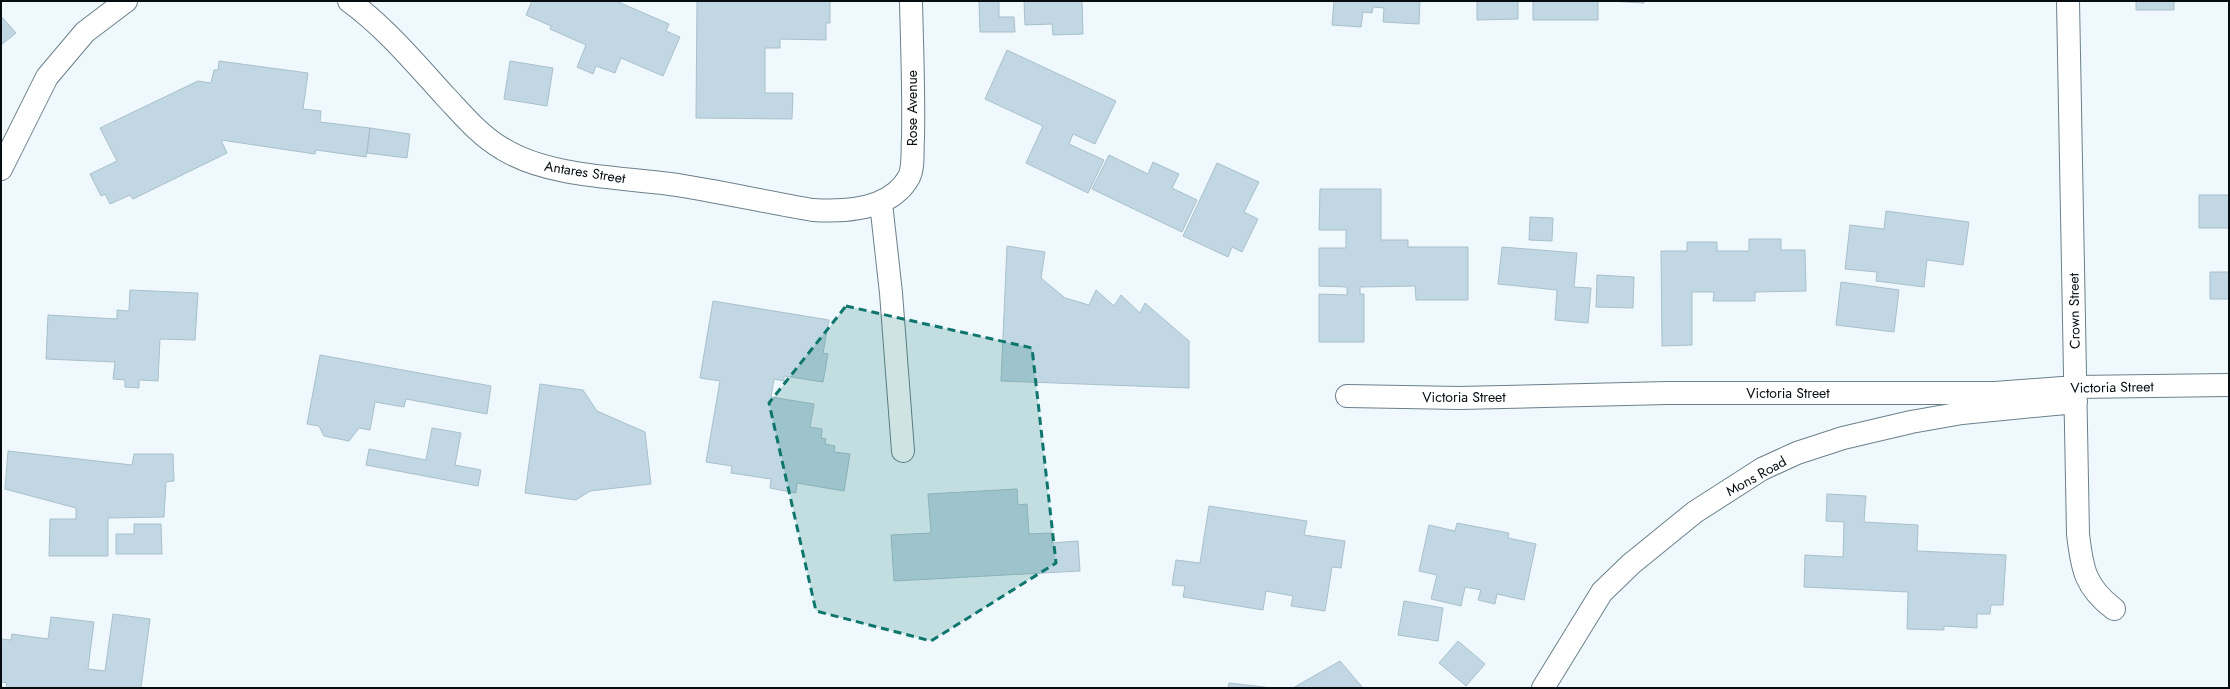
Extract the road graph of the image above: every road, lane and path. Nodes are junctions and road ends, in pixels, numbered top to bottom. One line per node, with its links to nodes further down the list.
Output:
1 (126, 1): 5 (street)
2 (348, 1): 6 (street, Antares Street)
3 (911, 1): 6 (street, Rose Avenue)
4 (2068, 1): 8 (street, Crown Street)
5 (1, 170)
6 (881, 203): 10 (street)
7 (2229, 385): 8 (street, Victoria Street)
8 (2076, 394): 9 (street, Victoria Street); 11 (street, Crown Street); 12 (street, Mons Road)
9 (1348, 396)
10 (903, 451)
11 (2114, 609)
12 (1543, 688)

